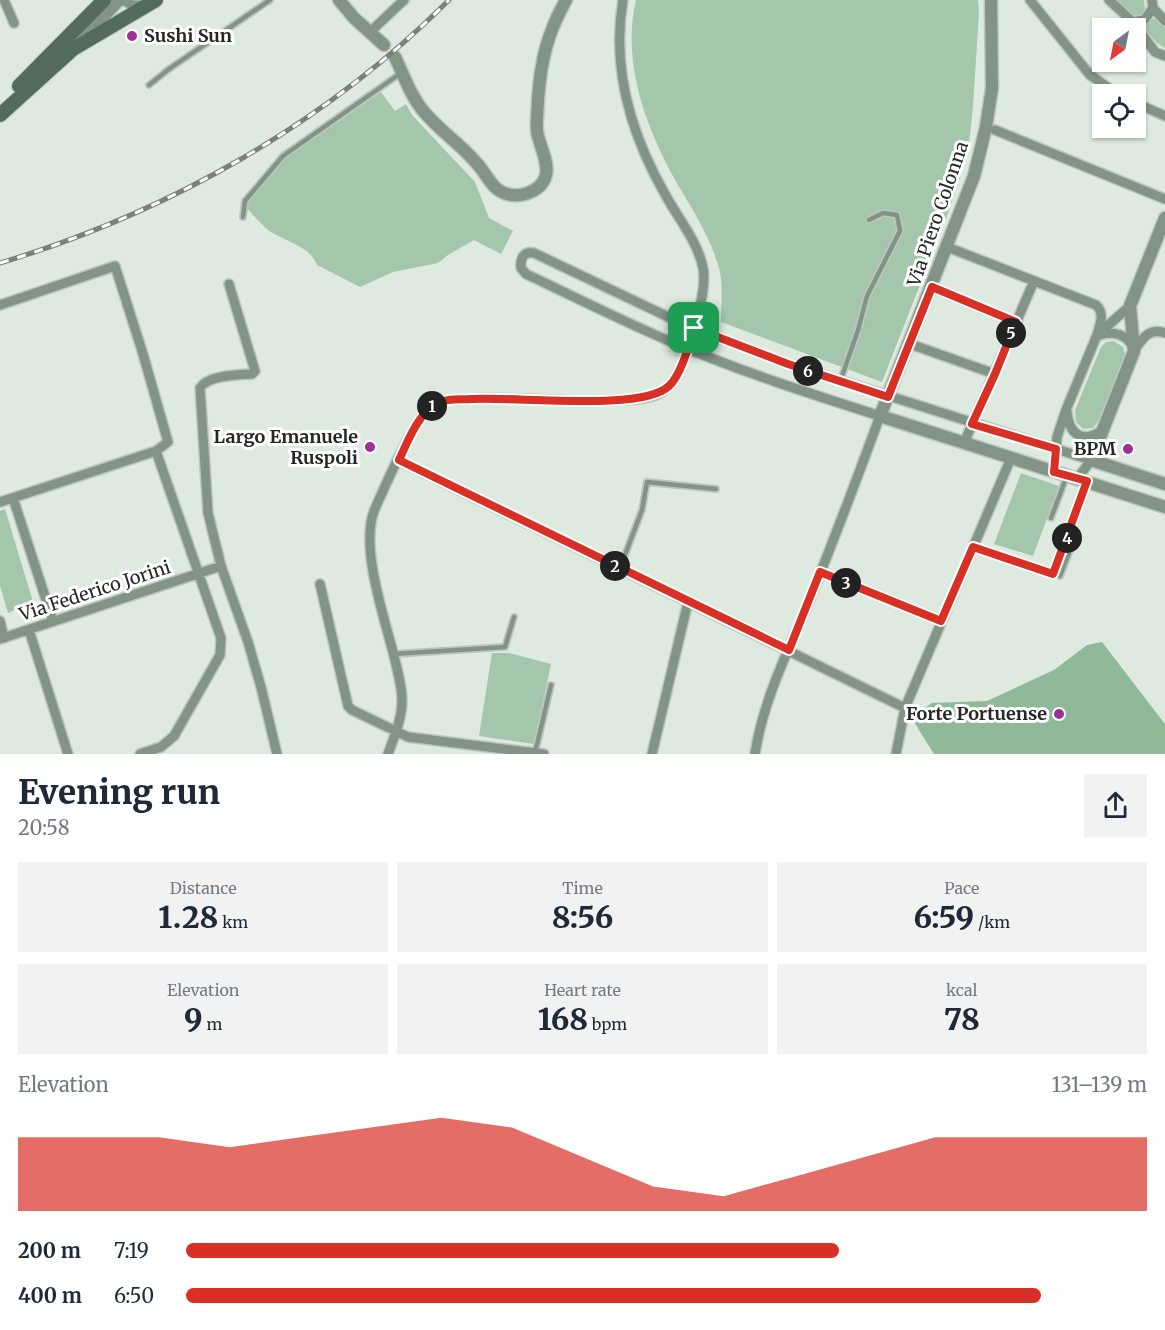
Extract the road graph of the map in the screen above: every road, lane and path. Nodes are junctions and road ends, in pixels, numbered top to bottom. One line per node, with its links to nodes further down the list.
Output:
1 (4, 0): 17 (street)
2 (104, 0): 27 (main road)
3 (120, 0): 12 (street); 21 (street)
4 (270, 0): 26 (lane)
5 (339, 0): 18 (street)
6 (404, 0): 18 (street)
7 (566, 0): 24 (street)
8 (623, 0): 43 (street)
9 (991, 0): 36 (street, Via Piero Colonna)
10 (1030, 0): 25 (street)
11 (1109, 0): 14 (street)
12 (152, 3): 21 (main road)
13 (1153, 4): 15 (street); 16 (street)
14 (1129, 18)
15 (1146, 18)
16 (1165, 21)
17 (14, 23)
18 (370, 32): 20 (street)
19 (1146, 40): 22 (street)
20 (384, 45)
21 (73, 49): 29 (main road)
22 (1165, 56)
23 (395, 57): 24 (street)
24 (402, 72): 33 (lane)
25 (1103, 84)
26 (149, 85)
27 (0, 104)
28 (1146, 107): 30 (street)
29 (0, 115)
30 (1165, 116)
31 (995, 130): 32 (street)
32 (1165, 199)
33 (243, 217)
34 (1165, 218): 41 (street)
35 (869, 220): 50 (lane)
36 (947, 247): 37 (street); 39 (street, Via Piero Colonna)
37 (1034, 281): 42 (street); 45 (street)
38 (229, 284): 73 (street)
39 (932, 287): 42 (street); 46 (street, Via Piero Colonna)
40 (0, 304): 59 (street)
41 (1130, 306): 45 (street); 48 (street)
42 (1016, 322): 49 (street)
43 (694, 328): 47 (street); 47 (street); 50 (street)
44 (1165, 333): 48 (street)
45 (1097, 335): 48 (street); 52 (street)
46 (910, 344): 49 (street); 51 (street, Via Piero Colonna)
47 (687, 348): 53 (street); 61 (street)
48 (1134, 351): 56 (street)
49 (995, 374): 54 (street)
50 (840, 382): 51 (street)
51 (888, 397): 53 (street, Via Piero Colonna); 55 (street)
52 (1066, 410): 56 (street); 58 (street)
53 (880, 416): 55 (street); 75 (street)
54 (972, 424): 55 (street); 57 (street); 58 (street)
55 (954, 429): 57 (street)
56 (1103, 430): 62 (street)
57 (964, 443): 60 (street)
58 (1056, 449): 62 (street); 63 (street)
59 (156, 451): 67 (street); 76 (street)
60 (1011, 458): 63 (street); 72 (street)
61 (399, 460): 74 (street); 87 (street)
62 (1091, 460): 64 (street); 65 (street)
63 (1054, 472): 64 (street)
64 (1077, 478): 69 (street); 70 (lane); 77 (street)
65 (1165, 484)
66 (716, 489): 74 (lane)
67 (13, 498): 68 (street); 82 (street)
68 (0, 502)
69 (1165, 507)
70 (1052, 518)
71 (1076, 535): 77 (lane)
72 (973, 547): 77 (street); 83 (street)
73 (221, 566): 76 (street, Via Federico Jorini); 95 (street)
74 (620, 568): 79 (street)
75 (820, 572): 83 (street); 86 (street)
76 (199, 573): 82 (street, Via Federico Jorini); 94 (street)
77 (1053, 574)
78 (320, 584): 90 (street)
79 (688, 602): 86 (street); 97 (street)
80 (514, 617): 87 (lane)
81 (0, 621): 85 (street)
82 (53, 621): 84 (street, Via Federico Jorini)
83 (941, 621): 89 (street)
84 (29, 630): 85 (street, Via Federico Jorini); 93 (street)
85 (2, 638)
86 (789, 650): 89 (street); 98 (street)
87 (393, 654): 90 (street)
88 (551, 685): 92 (lane)
89 (905, 708): 99 (street)
90 (396, 731): 91 (street); 96 (street)
91 (484, 750): 92 (street)
92 (540, 753)
93 (68, 754)
94 (140, 754)
95 (277, 754)
96 (388, 754)
97 (652, 754)
98 (755, 754)
99 (896, 754)

